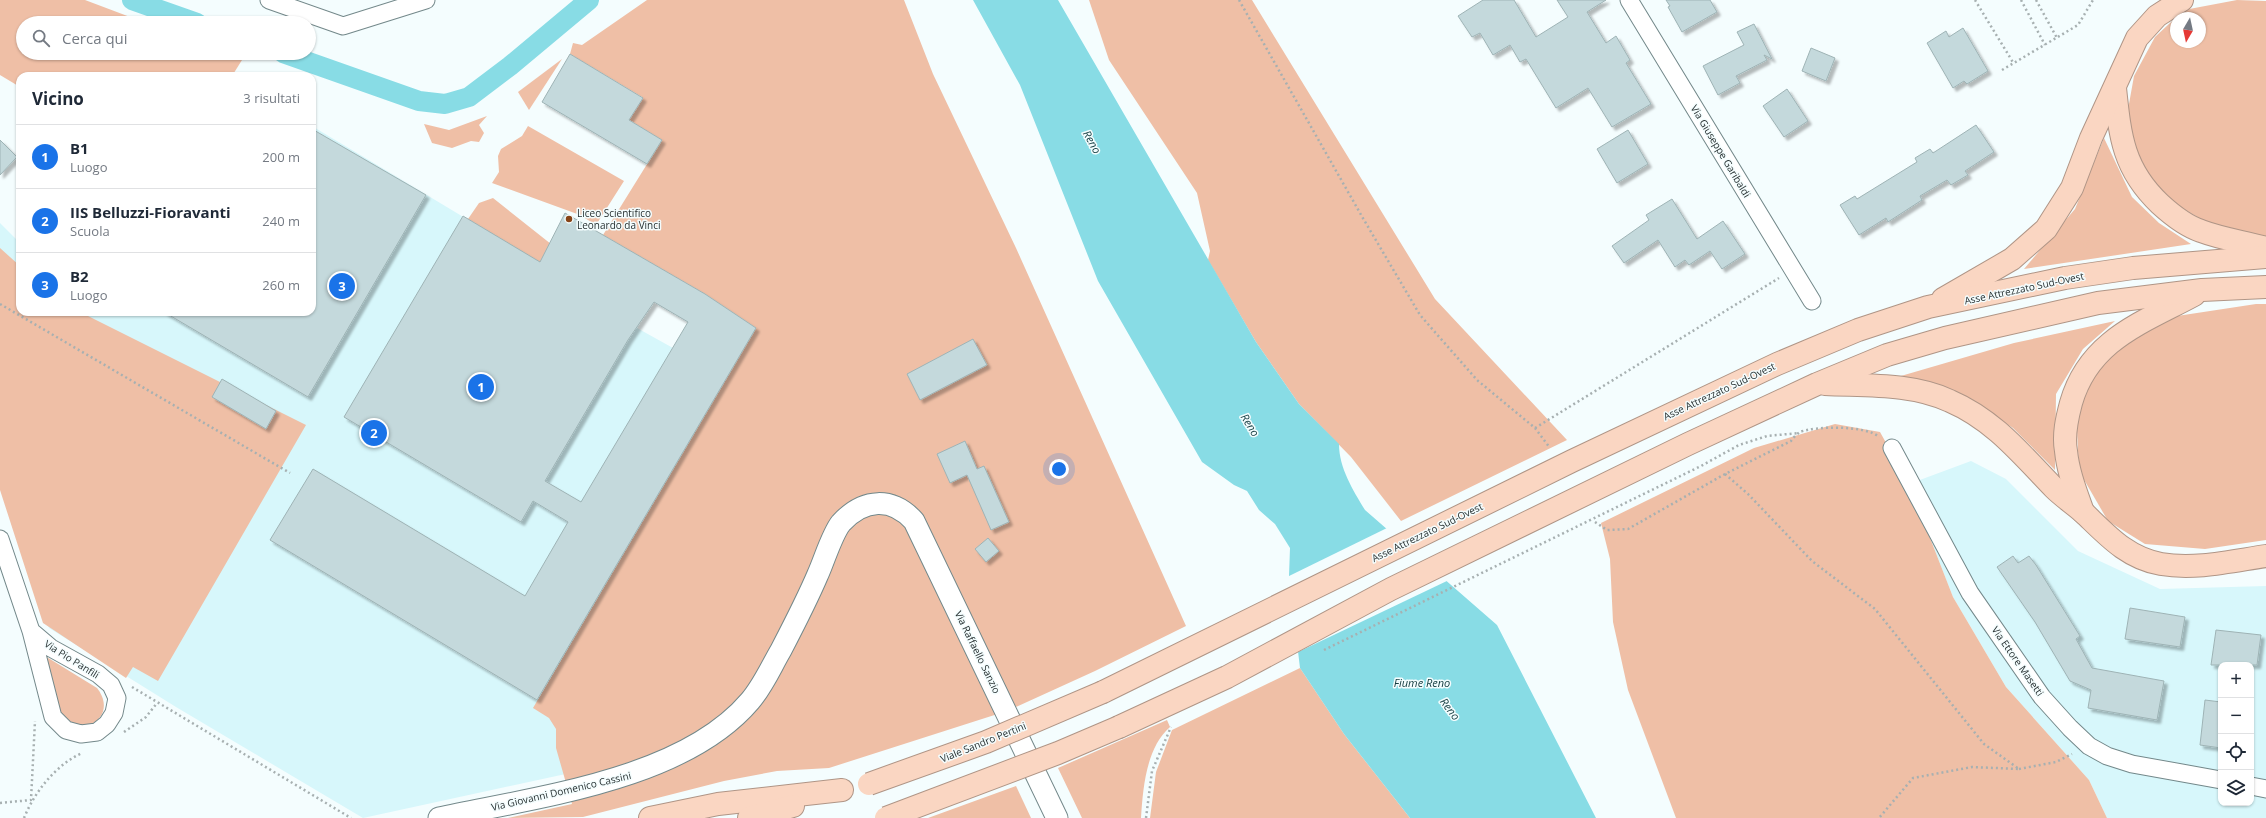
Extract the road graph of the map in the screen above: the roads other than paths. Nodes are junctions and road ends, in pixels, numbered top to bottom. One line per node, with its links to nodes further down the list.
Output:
1 (269, 0): 5 (street)
2 (426, 0): 6 (street)
3 (1629, 0): 12 (street, Via Giuseppe Garibaldi)
4 (2182, 0): 7 (highway)
5 (315, 16)
6 (316, 17)
7 (2115, 86): 8 (highway); 13 (highway)
8 (2266, 248)
9 (2266, 258): 13 (highway, Asse Attrezzato Sud-Ovest)
10 (2266, 287): 11 (highway)
11 (2202, 290): 14 (highway); 17 (highway)
12 (1812, 302)
13 (1928, 307): 21 (highway, Asse Attrezzato Sud-Ovest)
14 (1817, 384): 17 (highway); 29 (highway, bridge)
15 (1892, 448): 22 (street, Via Ettore Masetti)
16 (882, 503): 26 (street, Via Giovanni Domenico Cassini); 30 (street, Via Raffaello Sanzio)
17 (2082, 512): 19 (highway)
18 (0, 539): 20 (street, Via Pio Panfili)
19 (2266, 556)
20 (31, 632): 20 (street, Via Pio Panfili)
21 (1208, 641): 25 (highway, Viale Sandro Pertini, bridge)
22 (2218, 779)
23 (2254, 787): 24 (street)
24 (2266, 789)
25 (842, 790): 27 (highway); 28 (highway, Viale Sandro Pertini)
26 (439, 818)
27 (650, 818)
28 (749, 818)
29 (886, 818)
30 (1058, 818)

